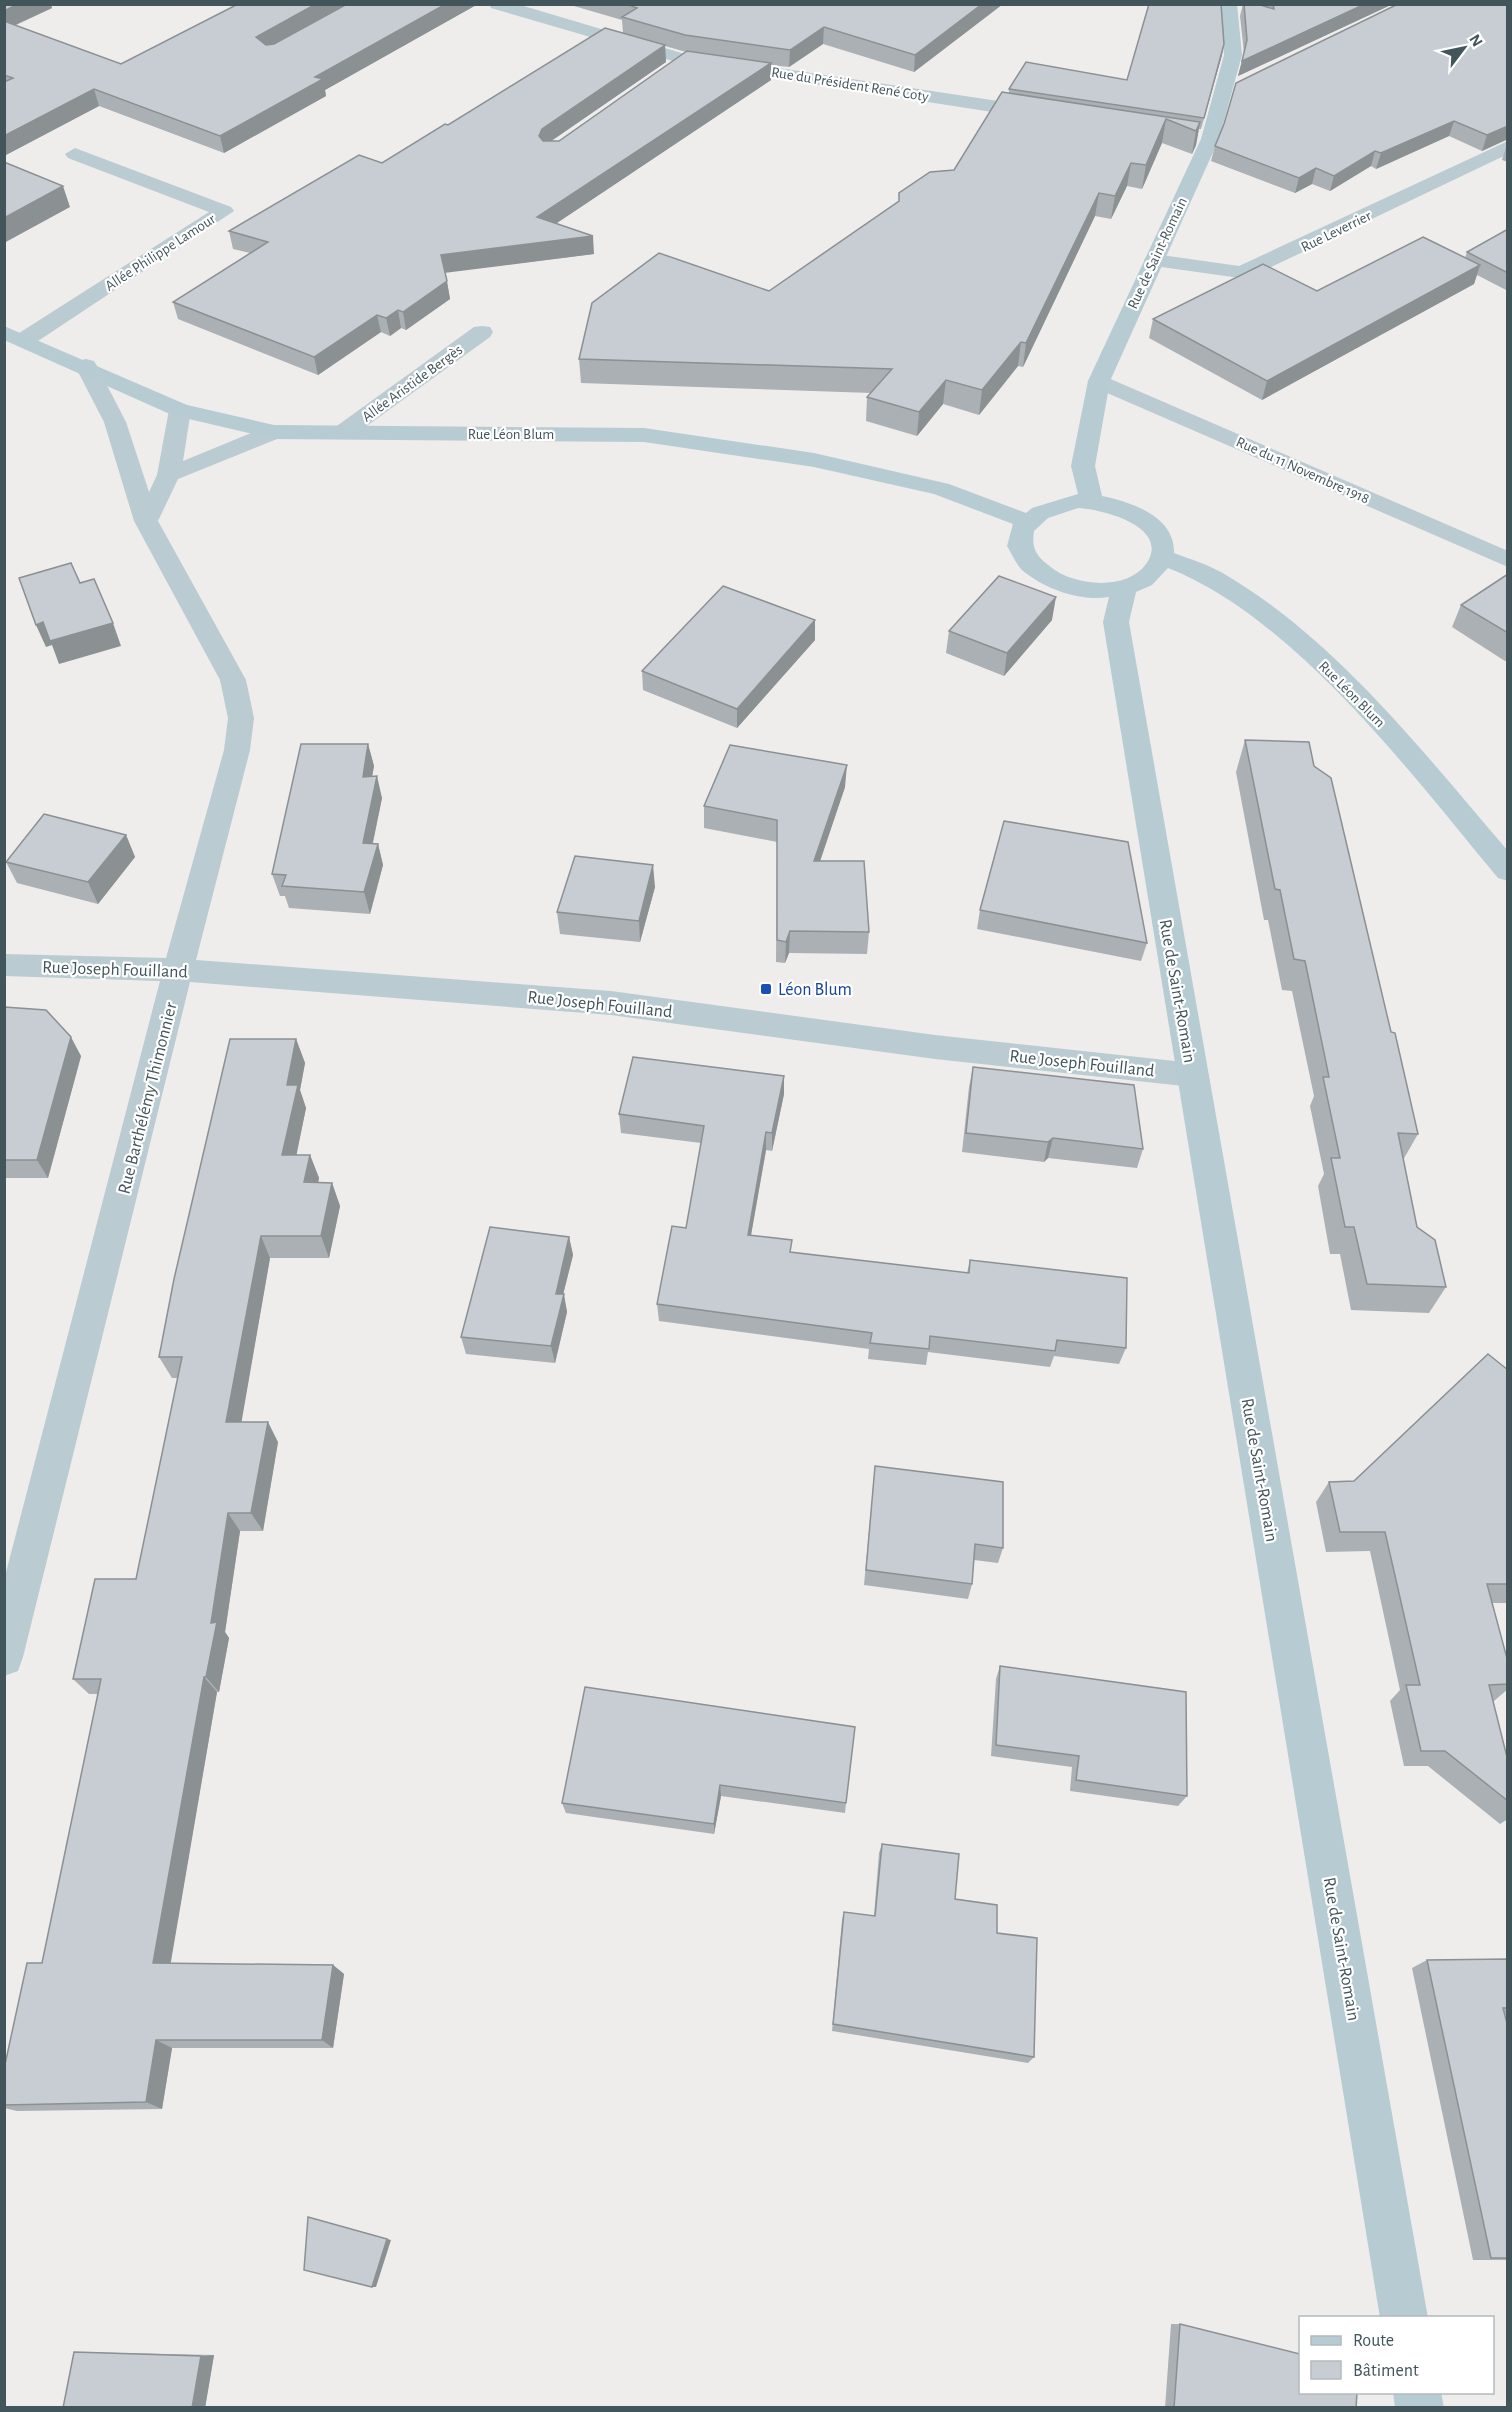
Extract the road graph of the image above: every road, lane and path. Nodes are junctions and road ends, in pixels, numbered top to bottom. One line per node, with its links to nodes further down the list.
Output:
1 (497, 4): 3 (street, Rue du Président René Coty)
2 (1228, 4): 6 (street, Rue de Saint-Romain)
3 (683, 59): 4 (street); 7 (street, Rue du Président René Coty)
4 (666, 74)
5 (1245, 84): 6 (street)
6 (1223, 93): 10 (street, Rue de Saint-Romain)
7 (1055, 115)
8 (1508, 147): 10 (street, Rue Leverrier)
9 (75, 154): 12 (street, Allée Philippe Lamour)
10 (1155, 260): 14 (street, Rue de Saint-Romain)
11 (482, 332): 17 (street, Allée Aristide Bergès)
12 (14, 336): 13 (street, Rue Léon Blum)
13 (86, 366): 15 (street, Rue Léon Blum); 20 (street, Rue Barthélémy Thimonnier)
14 (1099, 381): 19 (street, Rue de Saint-Romain); 23 (street, Rue du 11 Novembre 1918)
15 (180, 410): 16 (street, Rue Léon Blum); 18 (street)
16 (274, 432): 17 (street, Rue Léon Blum); 18 (street)
17 (342, 433): 21 (street, Rue Léon Blum)
18 (169, 475): 20 (street)
19 (1091, 501): 21 (street); 22 (street)
20 (146, 521): 29 (street, Rue Barthélémy Thimonnier)
21 (1027, 521): 25 (street)
22 (1163, 557): 24 (street); 27 (street, Rue Léon Blum)
23 (1508, 560)
24 (1124, 588): 25 (street); 26 (street, Rue de Saint-Romain)
25 (1086, 590): 26 (street)
26 (1116, 622): 30 (street, Rue de Saint-Romain)
27 (1508, 871)
28 (4, 964): 29 (street, Rue Joseph Fouilland)
29 (178, 970): 30 (street, Rue Joseph Fouilland); 31 (street, Rue Barthélémy Thimonnier)
30 (1193, 1075): 32 (street, Rue de Saint-Romain)
31 (4, 1657)
32 (1404, 2316)

